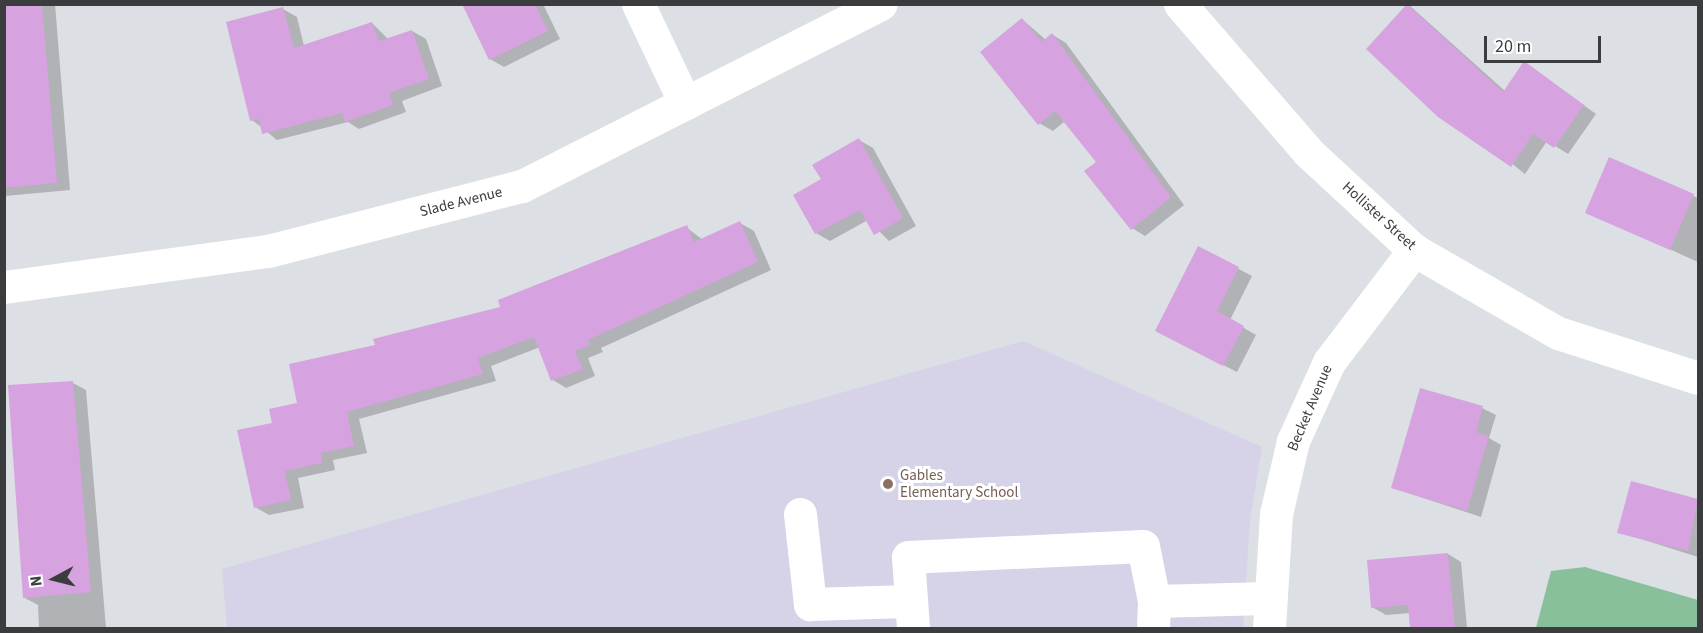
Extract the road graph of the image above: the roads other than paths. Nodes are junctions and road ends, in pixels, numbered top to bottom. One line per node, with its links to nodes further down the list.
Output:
1 (638, 4): 4 (street)
2 (880, 4): 4 (street, Slade Avenue)
3 (1180, 4): 5 (street, Hollister Street)
4 (685, 103): 6 (street, Slade Avenue)
5 (1414, 249): 7 (street, Hollister Street); 9 (street, Becket Avenue)
6 (4, 287)
7 (1698, 378)
8 (800, 514): 12 (street)
9 (1269, 613): 11 (street)
10 (910, 615): 11 (street); 12 (street)
11 (1154, 615)
12 (812, 616)

